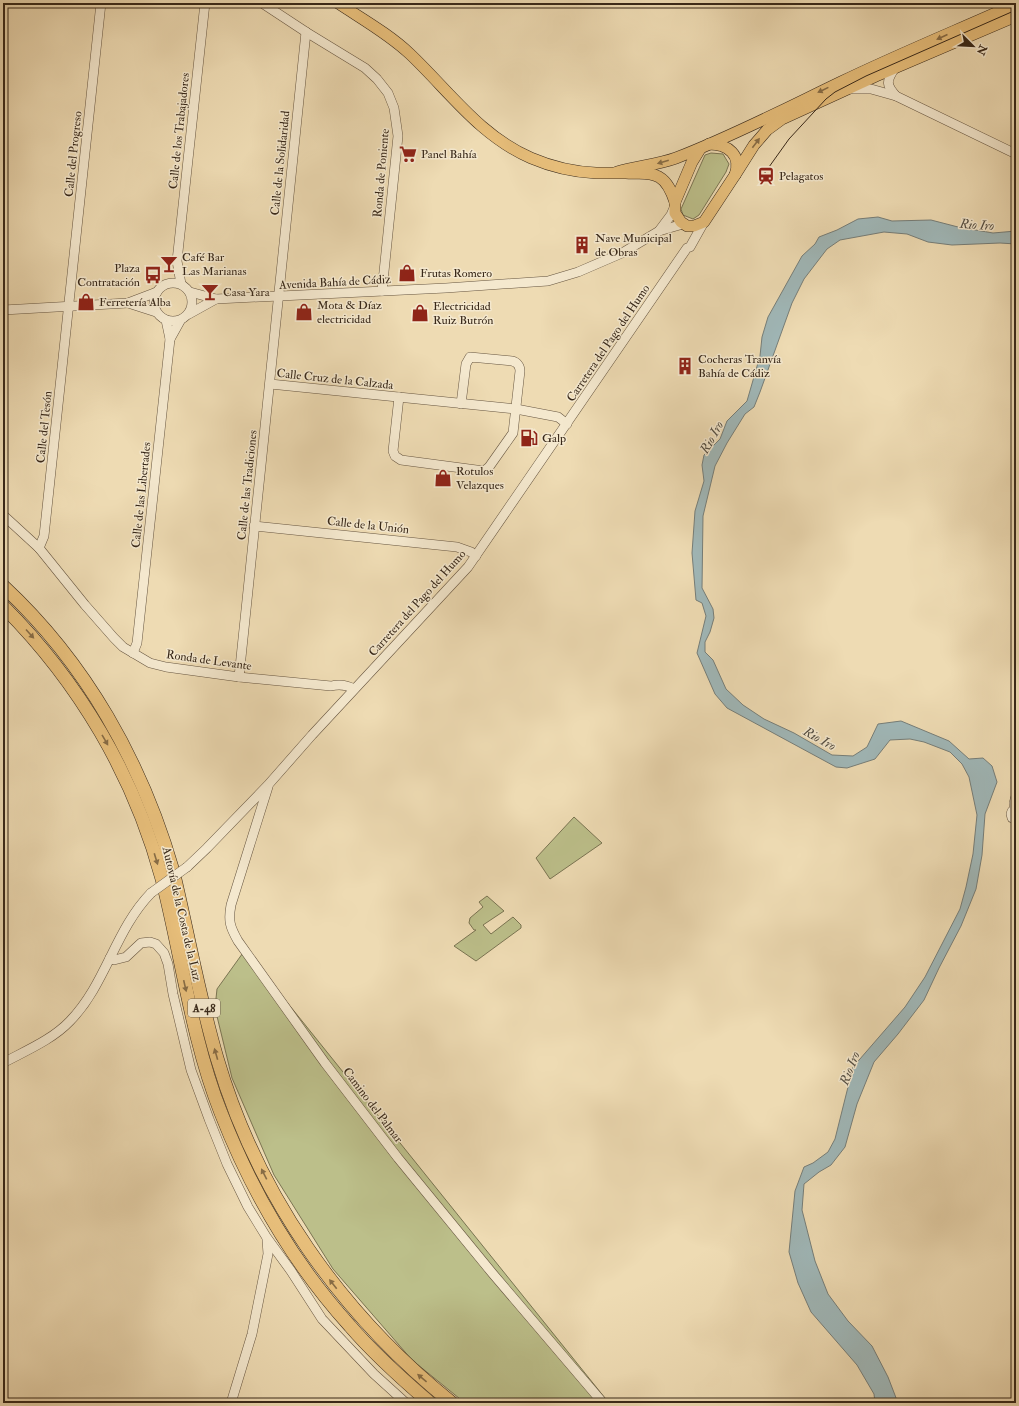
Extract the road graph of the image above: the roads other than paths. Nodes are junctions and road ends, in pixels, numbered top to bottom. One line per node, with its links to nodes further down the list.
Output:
1 (101, 3): 29 (street, Calle del Progreso)
2 (205, 3): 20 (street, Calle de los Trabajadores)
3 (262, 3): 7 (street, Ronda de Poniente)
4 (338, 3): 13 (main road)
5 (1016, 4): 11 (main road, one-way to 11)
6 (1016, 16): 8 (main road)
7 (306, 32): 23 (street, Ronda de Poniente); 26 (street, Calle de la Solidaridad)
8 (895, 68): 9 (main road); 10 (street)
9 (847, 90): 10 (street); 14 (main road, one-way to 9)
10 (896, 96): 12 (street)
11 (704, 146): 13 (main road, one-way to 13); 14 (main road); 15 (main road)
12 (1016, 154)
13 (617, 172): 15 (main road)
14 (735, 175): 16 (main road)
15 (675, 205): 17 (main road); 18 (street, Avenida Bahía de Cádiz)
16 (704, 222): 17 (main road); 19 (street, Carretera del Pago del Humo)
17 (685, 225): 18 (street, Avenida Bahía de Cádiz); 19 (street)
18 (659, 231): 23 (street, Avenida Bahía de Cádiz)
19 (687, 248): 40 (street, Carretera del Pago del Humo)
20 (177, 262): 21 (street, Calle de los Trabajadores); 22 (street, Calle de los Trabajadores)
21 (166, 284): 22 (street); 24 (street)
22 (181, 284): 25 (street)
23 (382, 291): 26 (street, Avenida Bahía de Cádiz)
24 (156, 292): 28 (street); 31 (street)
25 (190, 292): 27 (street, Avenida Bahía de Cádiz); 32 (street)
26 (279, 296): 27 (street, Avenida Bahía de Cádiz); 36 (street, Calle de las Tradiciones)
27 (216, 299): 32 (street, Avenida Bahía de Cádiz)
28 (128, 303): 29 (street); 31 (street)
29 (69, 307): 30 (street); 43 (street, Calle del Tesón)
30 (3, 310)
31 (156, 312): 33 (street)
32 (189, 314): 34 (street)
33 (166, 320): 34 (street); 35 (street, Calle de las Libertades)
34 (180, 321): 35 (street, Calle de las Libertades)
35 (170, 339): 47 (street, Calle de las Libertades)
36 (270, 384): 37 (street, Calle Cruz de la Calzada); 42 (street, Calle de las Tradiciones)
37 (398, 397): 38 (street, Calle Cruz de la Calzada); 39 (street, Calle Cruz de la Calzada)
38 (461, 404): 39 (street, Calle Cruz de la Calzada); 39 (street, Calle Cruz de la Calzada)
39 (516, 409): 40 (street, Calle Cruz de la Calzada)
40 (567, 424): 44 (street, Carretera del Pago del Humo)
41 (3, 515): 43 (street, Ronda de Levante)
42 (254, 526): 44 (street, Calle de la Unión); 48 (street, Calle de las Tradiciones)
43 (39, 548): 47 (street, Ronda de Levante)
44 (476, 556): 50 (street, Carretera del Pago del Humo)
45 (3, 586): 61 (highway, Autovía de la Costa de la Luz / A-48, one-way to 45)
46 (3, 606): 60 (highway, Autovía de la Costa de la Luz / A-48, one-way to 60)
47 (133, 653): 48 (street, Ronda de Levante)
48 (239, 677): 49 (street, Ronda de Levante)
49 (331, 686): 50 (street, Ronda de Levante); 51 (street)
50 (351, 687): 51 (street, Carretera del Pago del Humo)
51 (343, 696): 52 (street, Carretera del Pago del Humo)
52 (268, 785): 55 (street, Carretera del Pago del Humo, bridge); 62 (street, Camino del Palmar)
53 (1016, 796): 54 (street)
54 (1016, 815)
55 (110, 958): 56 (street); 57 (street)
56 (3, 1063)
57 (266, 1238): 58 (street); 59 (street)
58 (232, 1403)
59 (406, 1403)
60 (430, 1403)
61 (452, 1403)
62 (603, 1403)

